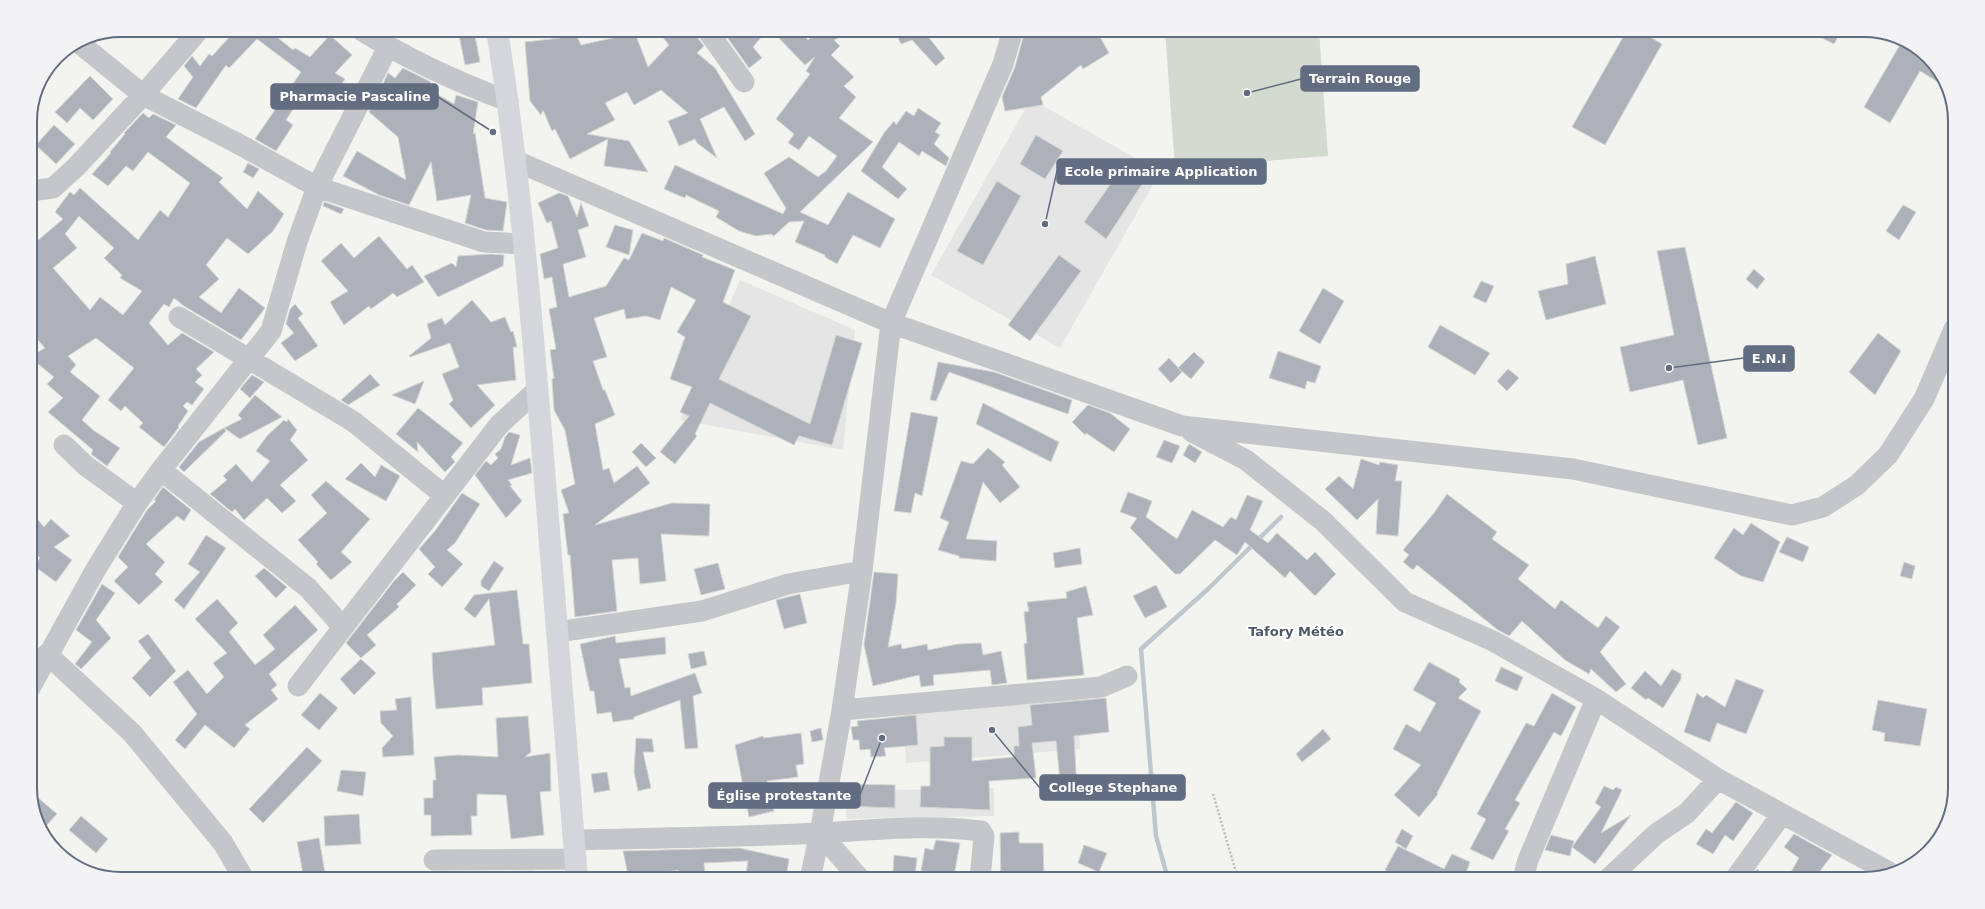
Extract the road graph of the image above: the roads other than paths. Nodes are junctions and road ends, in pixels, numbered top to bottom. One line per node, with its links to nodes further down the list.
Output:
1 (193, 37): 9 (street)
2 (372, 37): 7 (street)
3 (498, 37): 10 (main road)
4 (712, 37): 8 (street)
5 (1012, 37): 16 (street)
6 (83, 46): 9 (street)
7 (388, 47): 10 (street); 12 (street)
8 (744, 82)
9 (143, 95): 12 (street); 13 (street)
10 (508, 101): 11 (main road)
11 (516, 161): 14 (main road); 16 (street)
12 (317, 187): 14 (street); 18 (street)
13 (37, 190)
14 (524, 244): 19 (main road)
15 (179, 317): 18 (street)
16 (892, 323): 20 (street); 25 (street)
17 (1948, 344): 20 (street)
18 (250, 359): 22 (street); 23 (street)
19 (538, 390): 23 (street); 27 (main road)
20 (1182, 426): 32 (street)
21 (64, 445): 24 (street)
22 (161, 470): 24 (street); 26 (street)
23 (445, 496): 26 (street)
24 (137, 503): 28 (street)
25 (862, 571): 27 (street); 33 (street)
26 (343, 627): 31 (street)
27 (557, 632): 37 (main road)
28 (48, 654): 29 (street); 40 (street)
29 (37, 675)
30 (1127, 676): 33 (street)
31 (298, 686)
32 (1596, 698): 34 (street); 44 (street)
33 (842, 710): 36 (street)
34 (1718, 779): 35 (street); 45 (street)
35 (1782, 814): 39 (street); 46 (street)
36 (820, 833): 37 (street); 41 (street); 42 (street); 43 (street)
37 (576, 859): 38 (street)
38 (434, 860)
39 (1884, 869)
40 (240, 872)
41 (812, 872)
42 (854, 872)
43 (981, 872)
44 (1525, 872)
45 (1615, 872)
46 (1740, 872)

